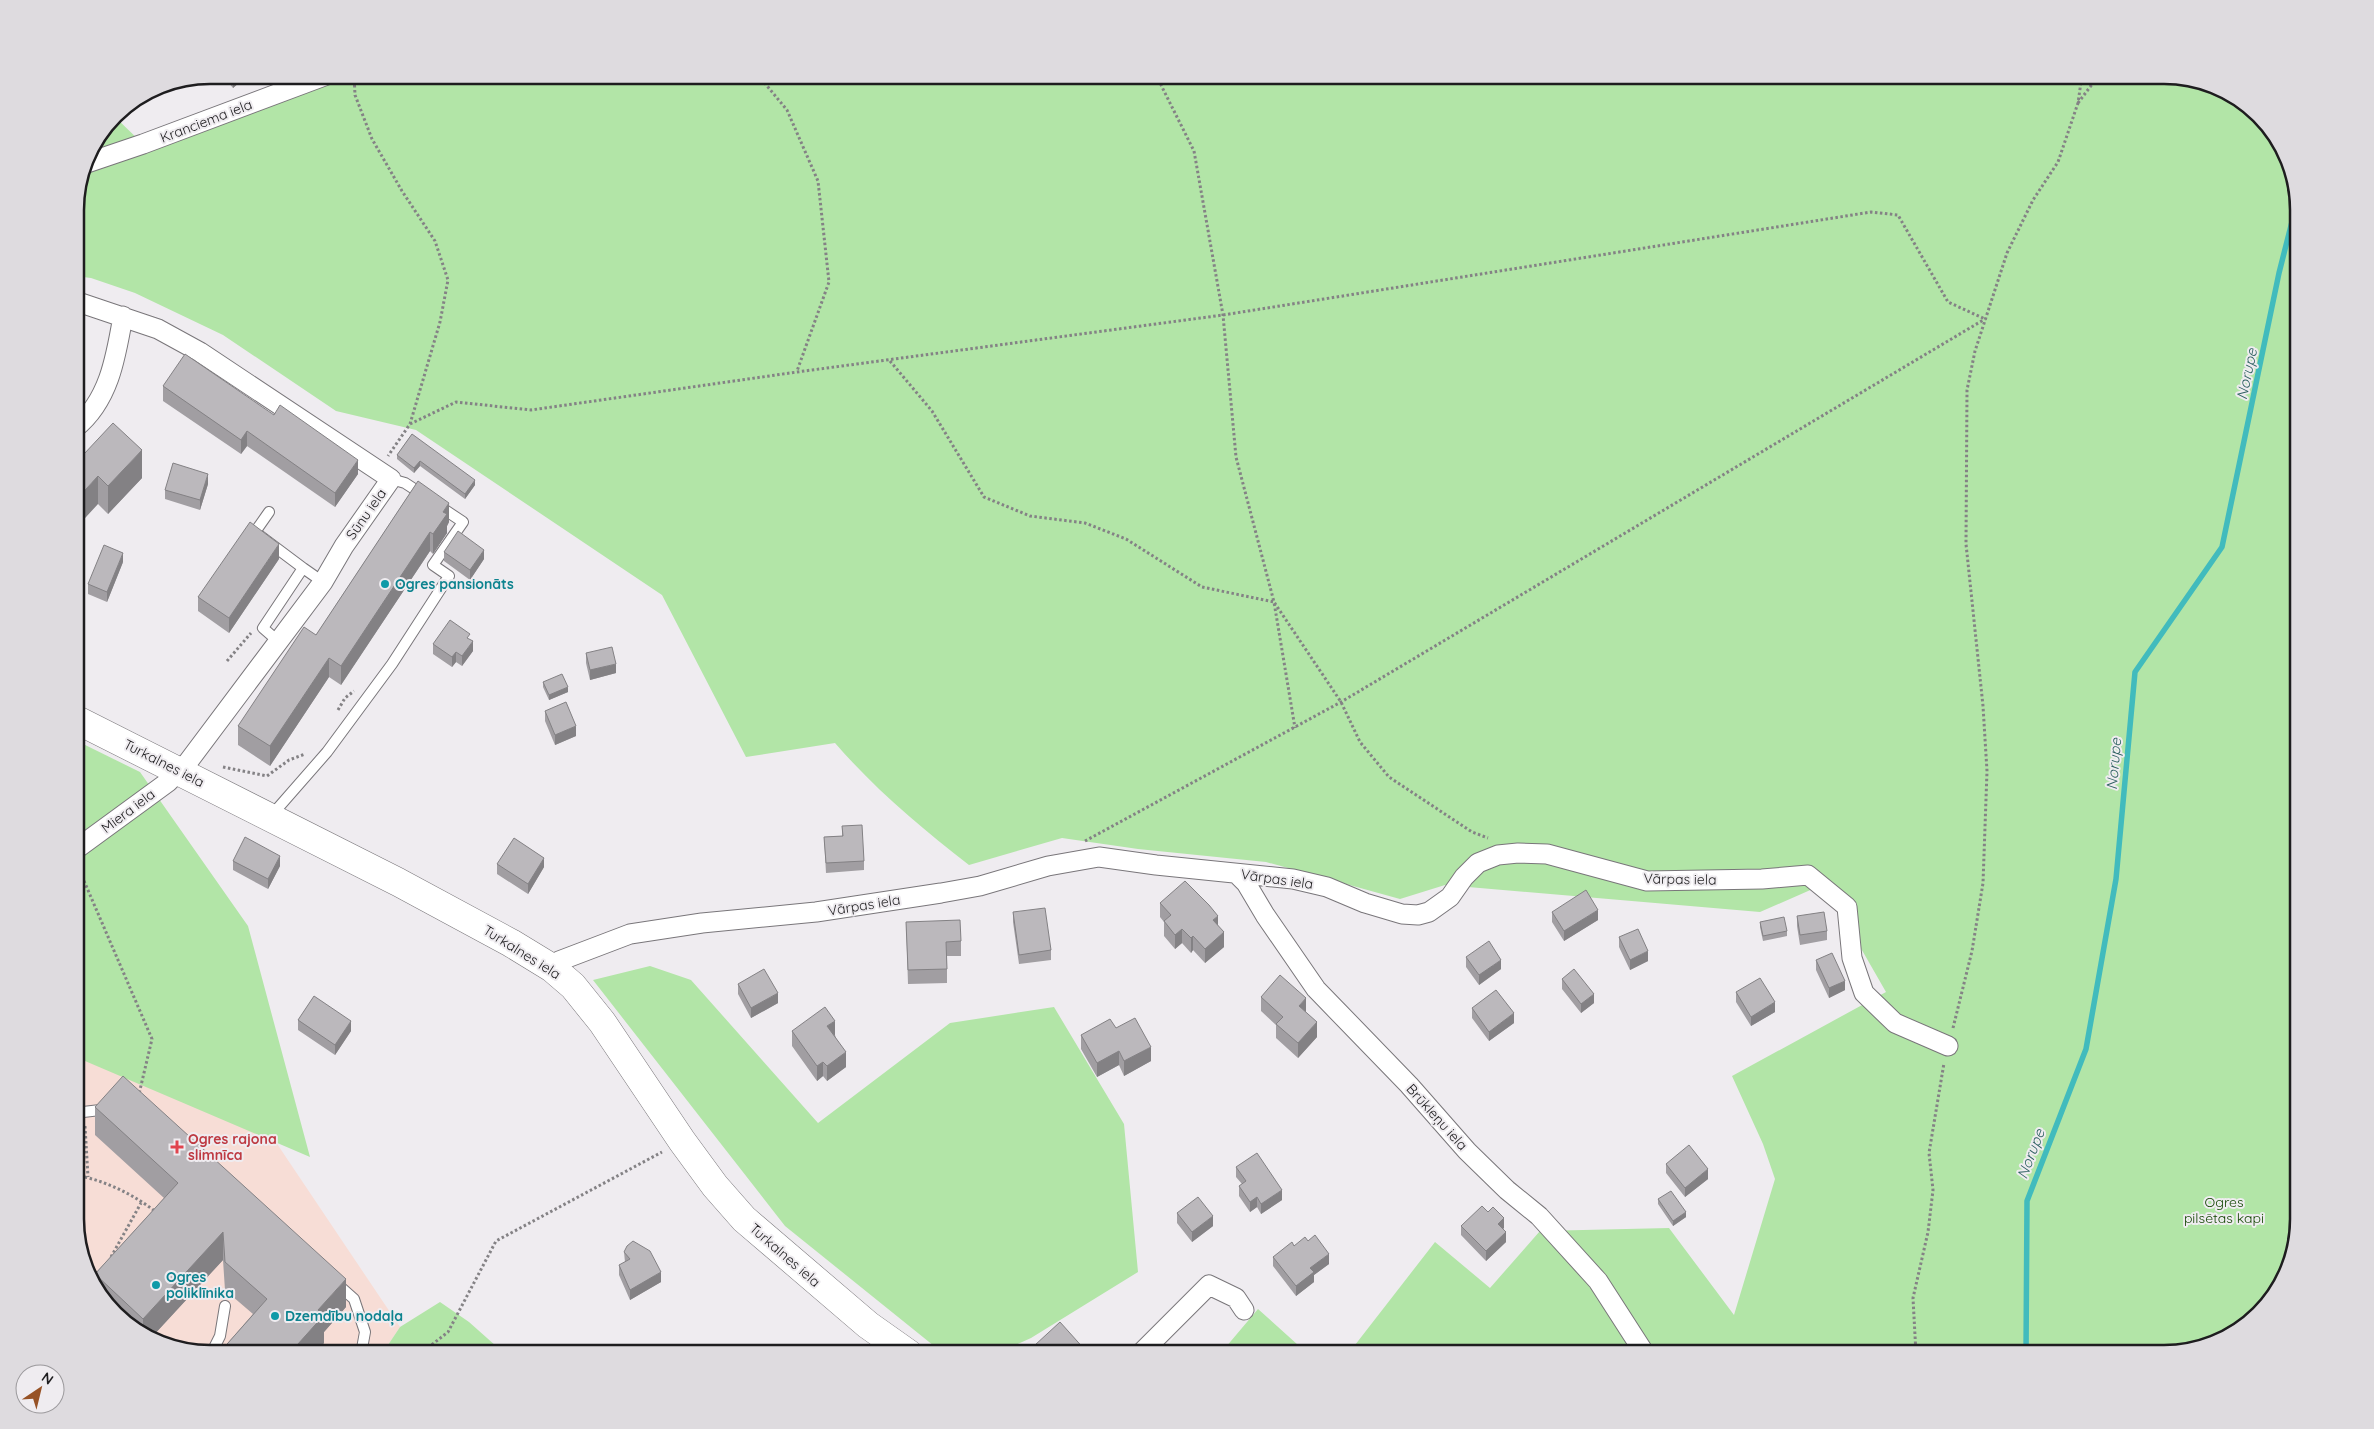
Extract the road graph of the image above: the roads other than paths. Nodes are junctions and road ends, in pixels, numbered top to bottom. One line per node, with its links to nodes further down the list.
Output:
1 (303, 84): 2 (street, Kranciema iela)
2 (94, 161)
3 (84, 304): 4 (street, Sūnu iela)
4 (123, 316): 5 (street); 6 (street, Sūnu iela)
5 (84, 421)
6 (384, 475): 9 (street, Sūnu iela); 13 (lane)
7 (269, 512): 8 (lane)
8 (303, 568): 9 (lane); 10 (lane)
9 (323, 582): 10 (street, Sūnu iela)
10 (279, 642): 12 (street, Sūnu iela)
11 (84, 723): 12 (main road, Turkalnes iela)
12 (180, 771): 13 (main road, Turkalnes iela); 14 (street, Miera iela)
13 (270, 817): 16 (main road, Turkalnes iela)
14 (84, 843)
15 (1237, 874): 16 (street, Vārpas iela); 17 (street, Vārpas iela); 27 (street, Brūkleņu iela)
16 (552, 968): 25 (main road, Turkalnes iela)
17 (1948, 1046)
18 (136, 1102): 19 (lane)
19 (84, 1112)
20 (325, 1273): 24 (lane)
21 (225, 1306): 23 (lane)
22 (1244, 1310): 26 (street)
23 (216, 1345)
24 (363, 1345)
25 (896, 1345)
26 (1149, 1345)
27 (1638, 1345)

